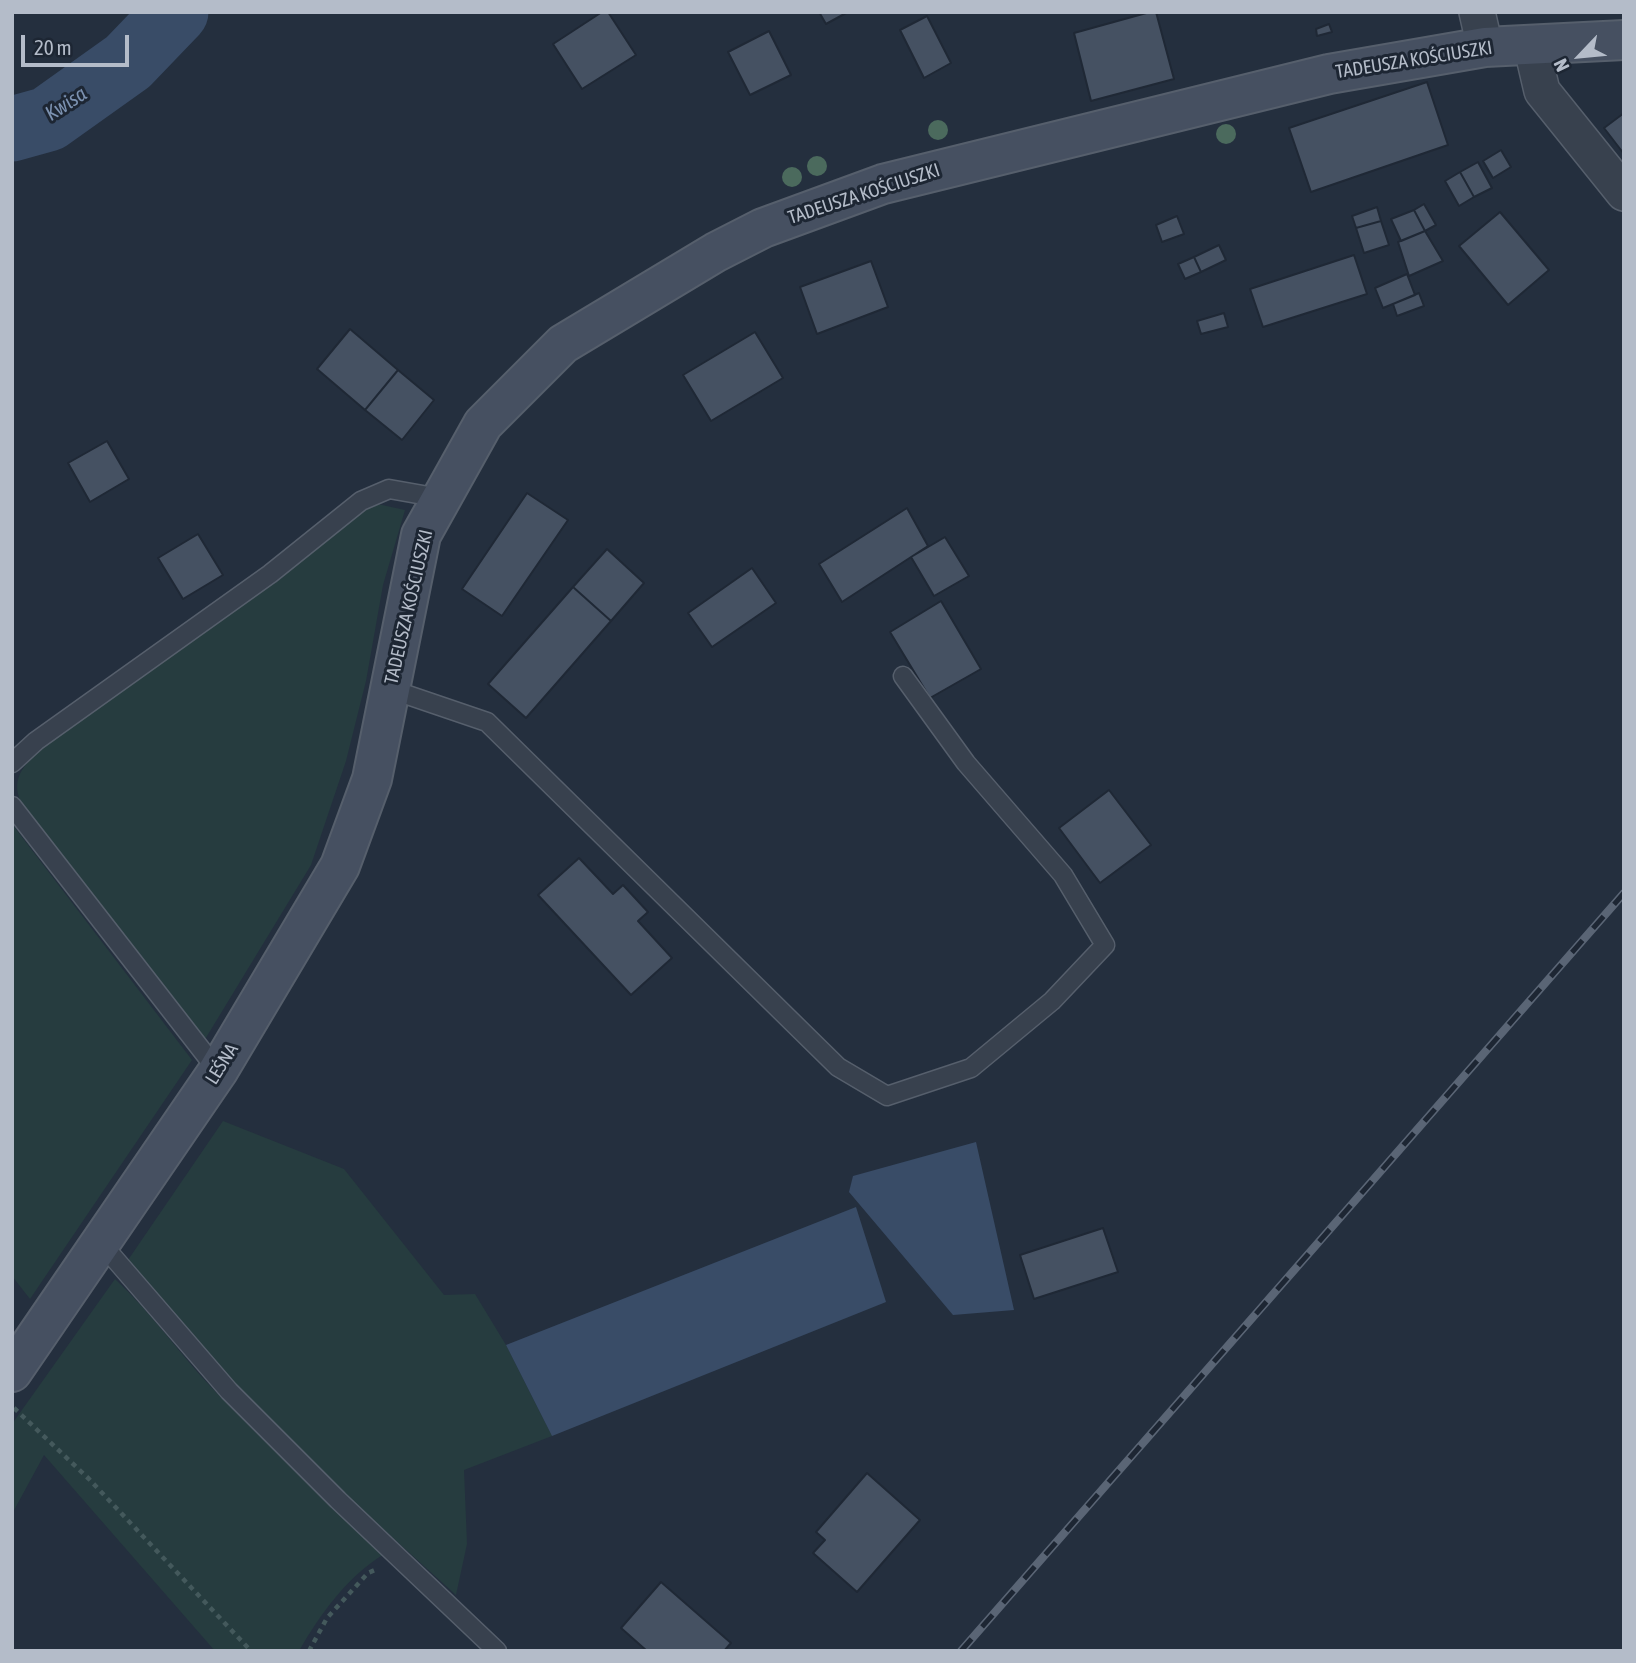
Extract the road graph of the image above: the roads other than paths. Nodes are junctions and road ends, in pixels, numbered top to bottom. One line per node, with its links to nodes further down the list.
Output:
1 (1481, 30): 3 (main road, TADEUSZA KOŚCIUSZKI); 5 (main road, TADEUSZA KOŚCIUSZKI)
2 (1624, 40): 3 (main road, TADEUSZA KOŚCIUSZKI)
3 (1531, 44): 4 (street)
4 (1624, 193)
5 (440, 498): 7 (main road, TADEUSZA KOŚCIUSZKI); 9 (lane)
6 (903, 676): 7 (lane)
7 (390, 689): 8 (main road, TADEUSZA KOŚCIUSZKI)
8 (382, 731): 11 (main road, LEŚNA)
9 (12, 763)
10 (12, 806): 11 (lane)
11 (218, 1071): 12 (main road, LEŚNA)
12 (101, 1243): 13 (main road, LEŚNA); 14 (lane)
13 (13, 1390)
14 (497, 1651)

